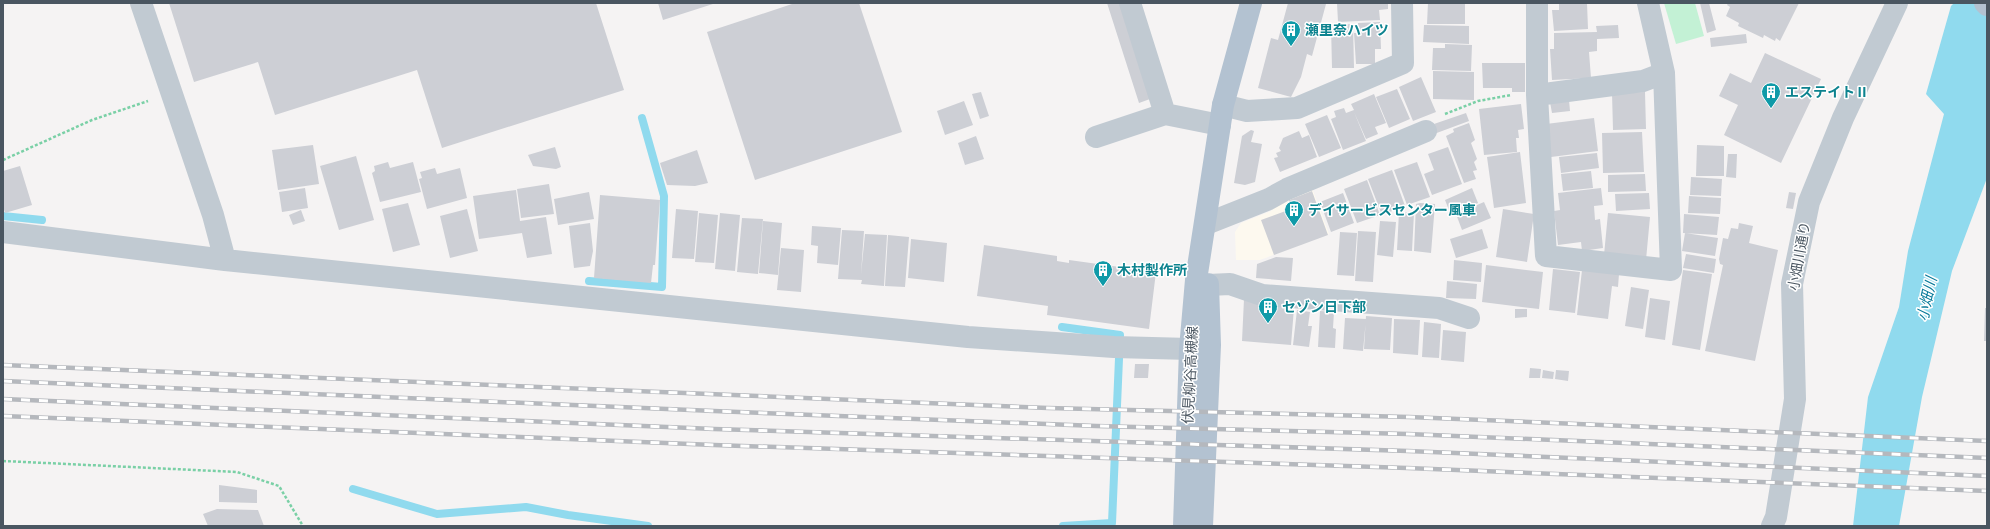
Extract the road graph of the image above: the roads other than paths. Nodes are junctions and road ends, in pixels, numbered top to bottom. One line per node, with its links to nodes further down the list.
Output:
1 (140, 3): 18 (street)
2 (1130, 3): 12 (street)
3 (1251, 3): 13 (main road, 伏見柳谷高槻線)
4 (1402, 3): 13 (street)
5 (1537, 3): 11 (street)
6 (1648, 3): 10 (street)
7 (1897, 3): 24 (street, 小畑川通り)
8 (1985, 3): 9 (main road)
9 (1987, 5)
10 (1664, 73): 11 (street); 11 (street)
11 (1537, 95)
12 (1165, 114): 13 (street); 15 (street)
13 (1222, 115): 16 (main road, 伏見柳谷高槻線)
14 (1426, 131): 16 (street)
15 (1096, 137)
16 (1206, 224): 19 (main road, 伏見柳谷高槻線); 21 (main road, 伏見柳谷高槻線)
17 (3, 232): 18 (street)
18 (225, 260): 21 (street)
19 (1208, 285): 20 (street); 23 (main road, 伏見柳谷高槻線)
20 (1469, 318)
21 (1190, 349): 22 (main road, 伏見柳谷高槻線)
22 (1184, 526)
23 (1202, 526)
24 (1772, 526)

